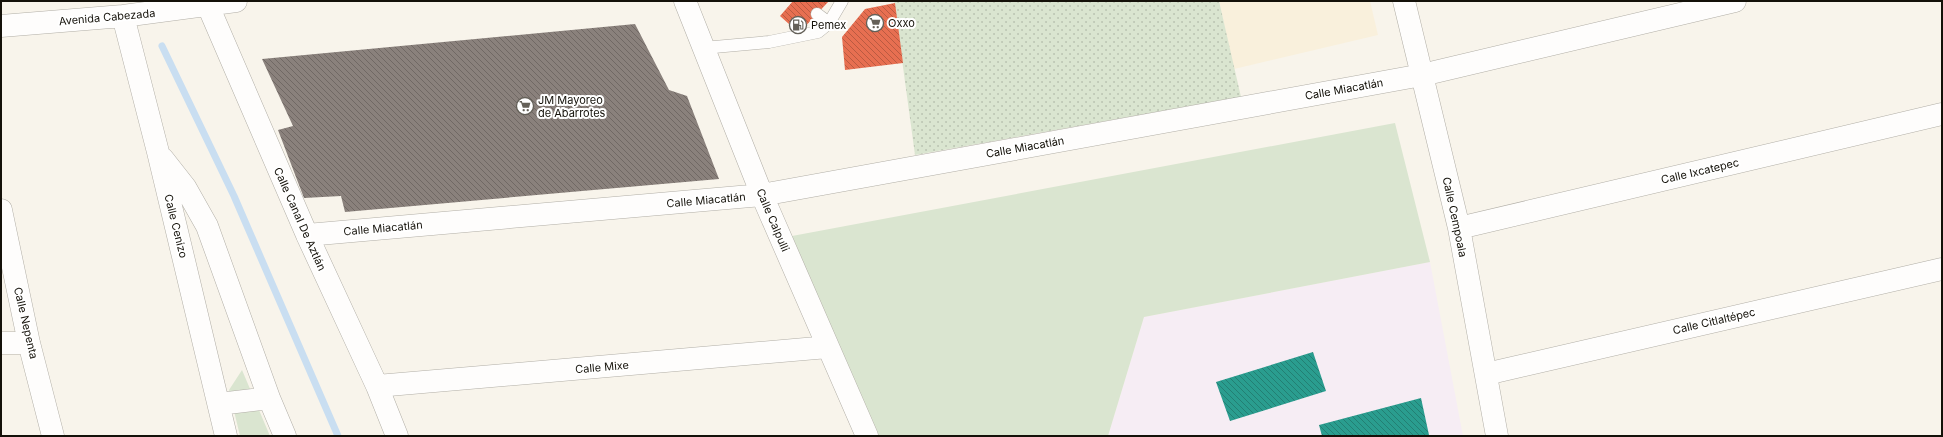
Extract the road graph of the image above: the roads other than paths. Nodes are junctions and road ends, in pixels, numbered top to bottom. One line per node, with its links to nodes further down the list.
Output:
1 (236, 1): 6 (street, Avenida Cabezada)
2 (685, 1): 12 (street, Calle Calpulli)
3 (842, 1): 10 (lane)
4 (1404, 1): 13 (street, Calle Cempoala)
5 (1735, 1): 7 (street, Calle Miacatlán)
6 (206, 3): 9 (street, Avenida Cabezada); 19 (street, Calle Canal De Aztlán)
7 (1706, 4): 13 (street, Calle Miacatlán)
8 (817, 14): 10 (lane)
9 (123, 16): 11 (street, Avenida Cabezada); 15 (street, Calle Cenizo)
10 (829, 23): 12 (lane)
11 (1, 26)
12 (702, 48): 16 (street, Calle Calpulli)
13 (1422, 74): 16 (street, Calle Miacatlán); 18 (street, Calle Cempoala)
14 (1942, 114): 18 (street, Calle Ixcatepec)
15 (158, 152): 26 (street); 27 (street, Calle Cenizo)
16 (762, 195): 19 (street, Calle Miacatlán); 23 (street, Calle Calpulli)
17 (1, 210): 22 (street, Calle Nepenta)
18 (1459, 228): 24 (street, Calle Cempoala)
19 (307, 235): 25 (street, Calle Canal De Aztlán)
20 (1942, 269): 24 (street, Calle Citlaltépec)
21 (1, 343): 22 (street)
22 (29, 343): 28 (street, Calle Nepenta)
23 (828, 347): 25 (street, Calle Mixe); 32 (street, Calle Calpulli)
24 (1486, 374): 33 (street, Calle Cempoala)
25 (377, 386): 31 (street, Calle Canal De Aztlán)
26 (269, 398): 27 (street); 30 (street)
27 (219, 404): 29 (street, Calle Cenizo)
28 (53, 436)
29 (226, 436)
30 (285, 436)
31 (397, 436)
32 (867, 436)
33 (1497, 436)

